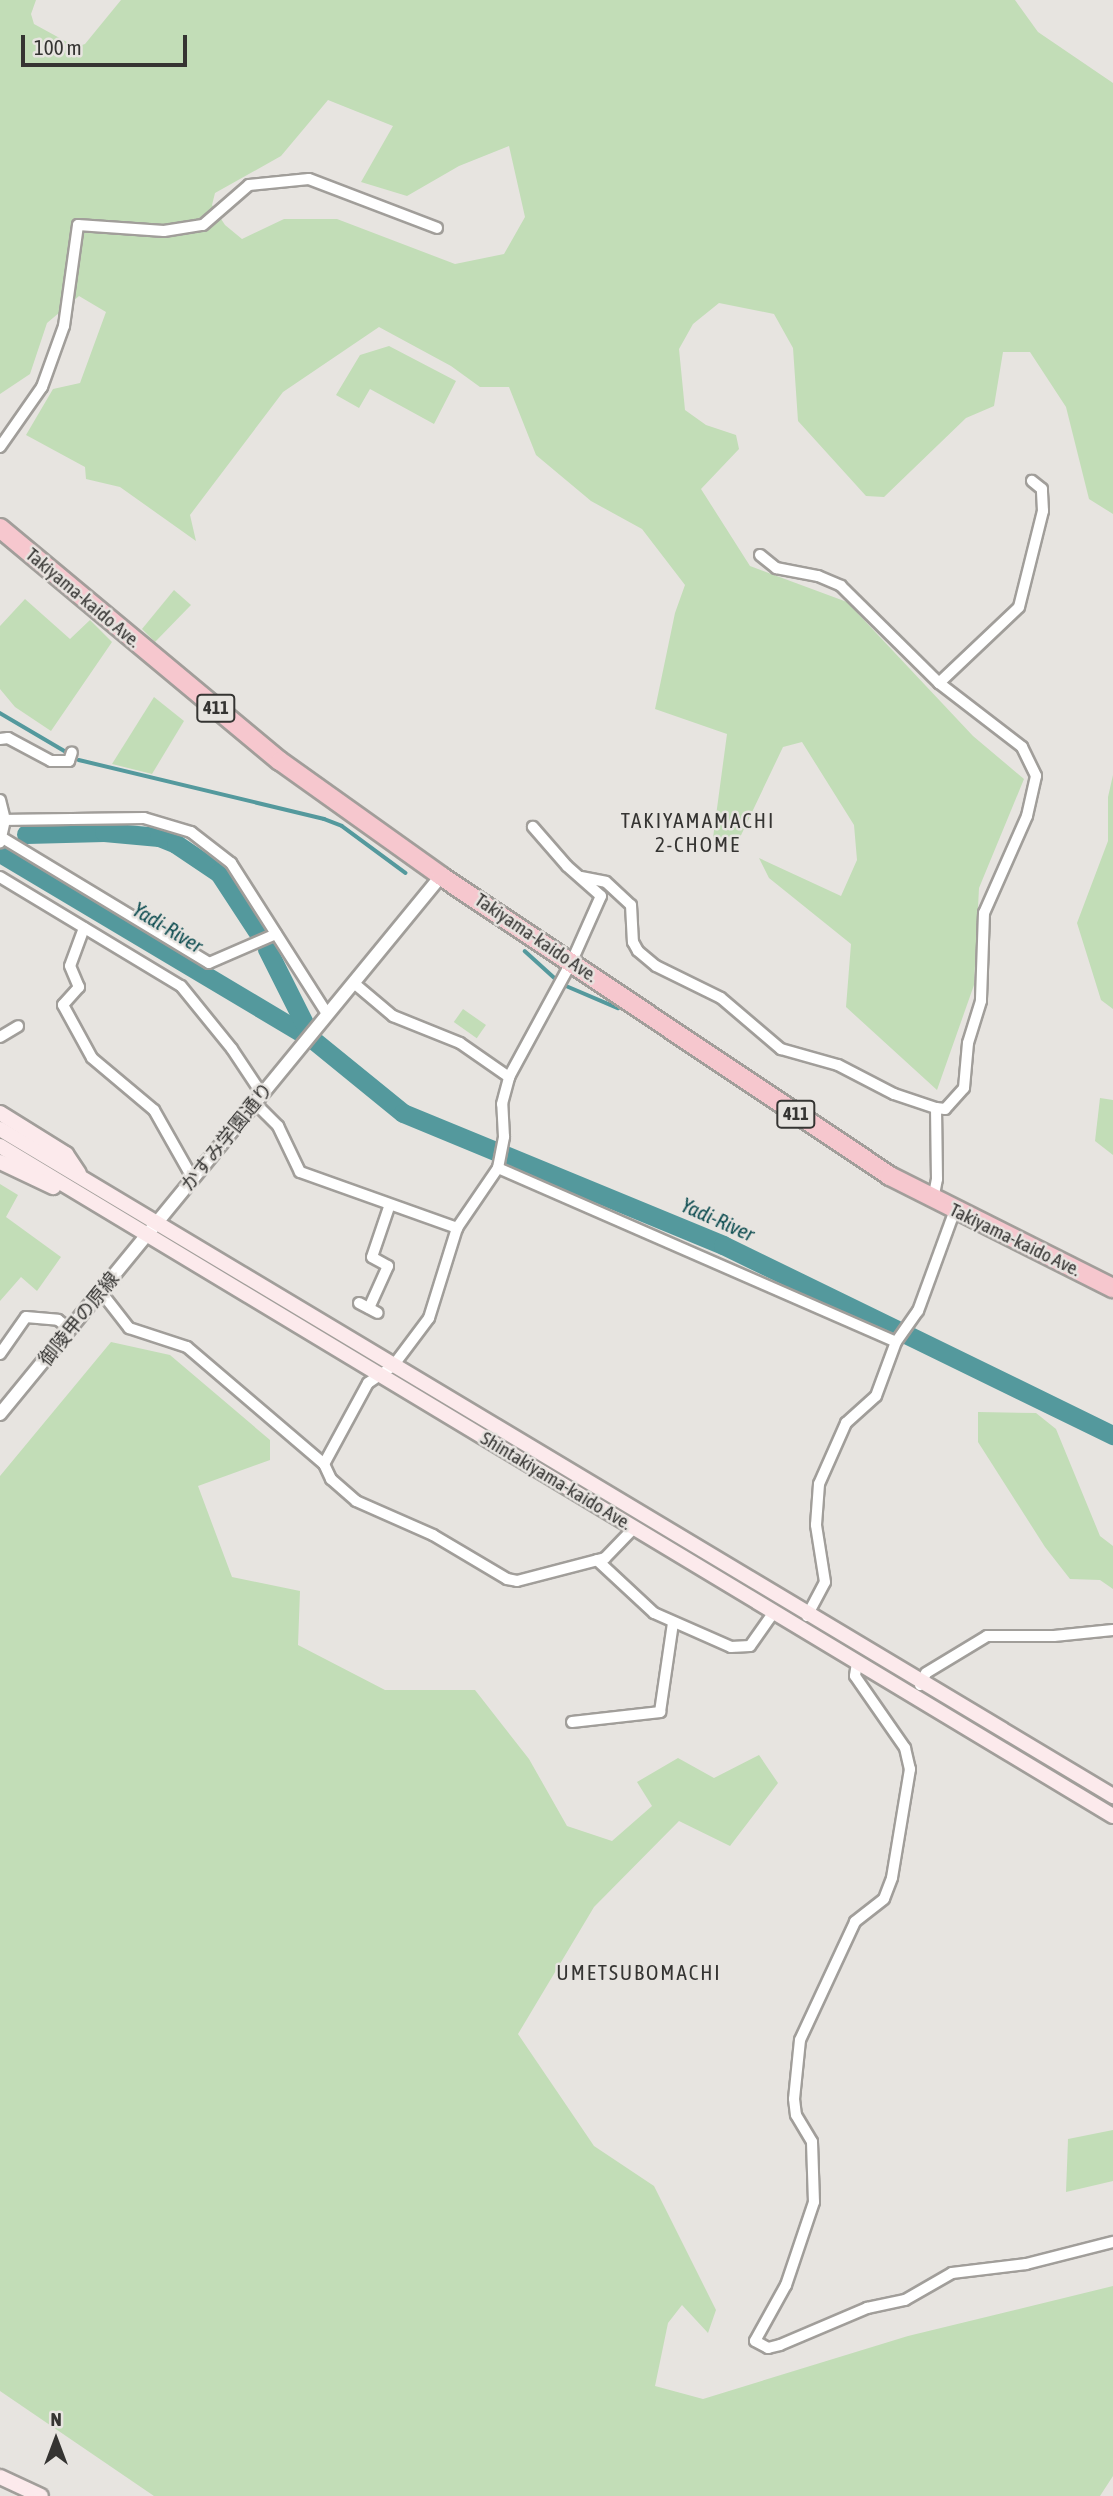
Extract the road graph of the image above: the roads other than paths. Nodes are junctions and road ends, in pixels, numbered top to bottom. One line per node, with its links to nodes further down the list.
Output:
1 (437, 228): 2 (street)
2 (0, 447)
3 (1032, 481): 6 (street)
4 (0, 528): 13 (highway, Takiyama-kaido Ave. / 411)
5 (760, 555): 6 (street)
6 (939, 683): 25 (street)
7 (0, 737): 8 (street)
8 (72, 752)
9 (0, 800): 10 (street)
10 (3, 820): 12 (street); 17 (street)
11 (533, 827): 15 (street)
12 (1, 840): 17 (street)
13 (441, 876): 18 (highway, Takiyama-kaido Ave. / 411); 19 (street)
14 (0, 877): 16 (street)
15 (579, 877): 18 (street); 25 (street)
16 (84, 928): 24 (street); 32 (street)
17 (276, 934): 20 (street)
18 (572, 961): 23 (street); 34 (highway, Takiyama-kaido Ave. / 411)
19 (355, 984): 20 (street); 23 (street)
20 (326, 1017): 24 (street, かすみ学園通り)
21 (18, 1026): 22 (street)
22 (0, 1037)
23 (509, 1077): 30 (street)
24 (259, 1098): 32 (street, かすみ学園通り); 35 (street)
25 (936, 1108): 34 (street)
26 (0, 1113): 31 (main road)
27 (0, 1129): 31 (main road, Shintakiyama-kaido Ave.)
28 (0, 1146): 33 (main road, Shintakiyama-kaido Ave.)
29 (0, 1162): 33 (main road)
30 (498, 1166): 38 (street); 44 (street)
31 (82, 1177): 37 (main road, Shintakiyama-kaido Ave.)
32 (193, 1179): 37 (street, かすみ学園通り)
33 (80, 1197): 39 (main road, Shintakiyama-kaido Ave.)
34 (933, 1200): 36 (highway, Takiyama-kaido Ave. / 411)
35 (389, 1207): 38 (street); 42 (street)
36 (955, 1210): 40 (highway, Takiyama-kaido Ave. / 411); 44 (street)
37 (157, 1223): 39 (street, 御陵甲の原線); 46 (main road, Shintakiyama-kaido Ave.)
38 (457, 1228): 46 (street)
39 (145, 1237): 41 (street, 御陵甲の原線); 46 (main road, Shintakiyama-kaido Ave.)
40 (1113, 1288)
41 (101, 1292): 43 (street, 御陵甲の原線); 48 (street)
42 (369, 1308)
43 (70, 1329): 45 (street); 47 (street, 御陵甲の原線)
44 (898, 1340): 53 (street)
45 (0, 1354)
46 (387, 1371): 48 (street); 49 (main road, Shintakiyama-kaido Ave.); 51 (main road, Shintakiyama-kaido Ave.)
47 (0, 1414)
48 (324, 1464): 50 (street)
49 (634, 1528): 50 (street); 51 (main road, Shintakiyama-kaido Ave.)
50 (597, 1560): 54 (street)
51 (722, 1572): 52 (main road, Shintakiyama-kaido Ave.); 53 (main road, Shintakiyama-kaido Ave.)
52 (774, 1612): 54 (street); 56 (main road, Shintakiyama-kaido Ave.)
53 (807, 1616): 57 (main road, Shintakiyama-kaido Ave.)
54 (673, 1623): 58 (street)
55 (1113, 1630): 57 (street)
56 (857, 1663): 60 (main road, Shintakiyama-kaido Ave.); 61 (street)
57 (920, 1685): 59 (main road, Shintakiyama-kaido Ave.)
58 (572, 1722)
59 (1113, 1796)
60 (1113, 1816)
61 (1113, 2242)
62 (0, 2477): 63 (main road)
63 (41, 2496)

